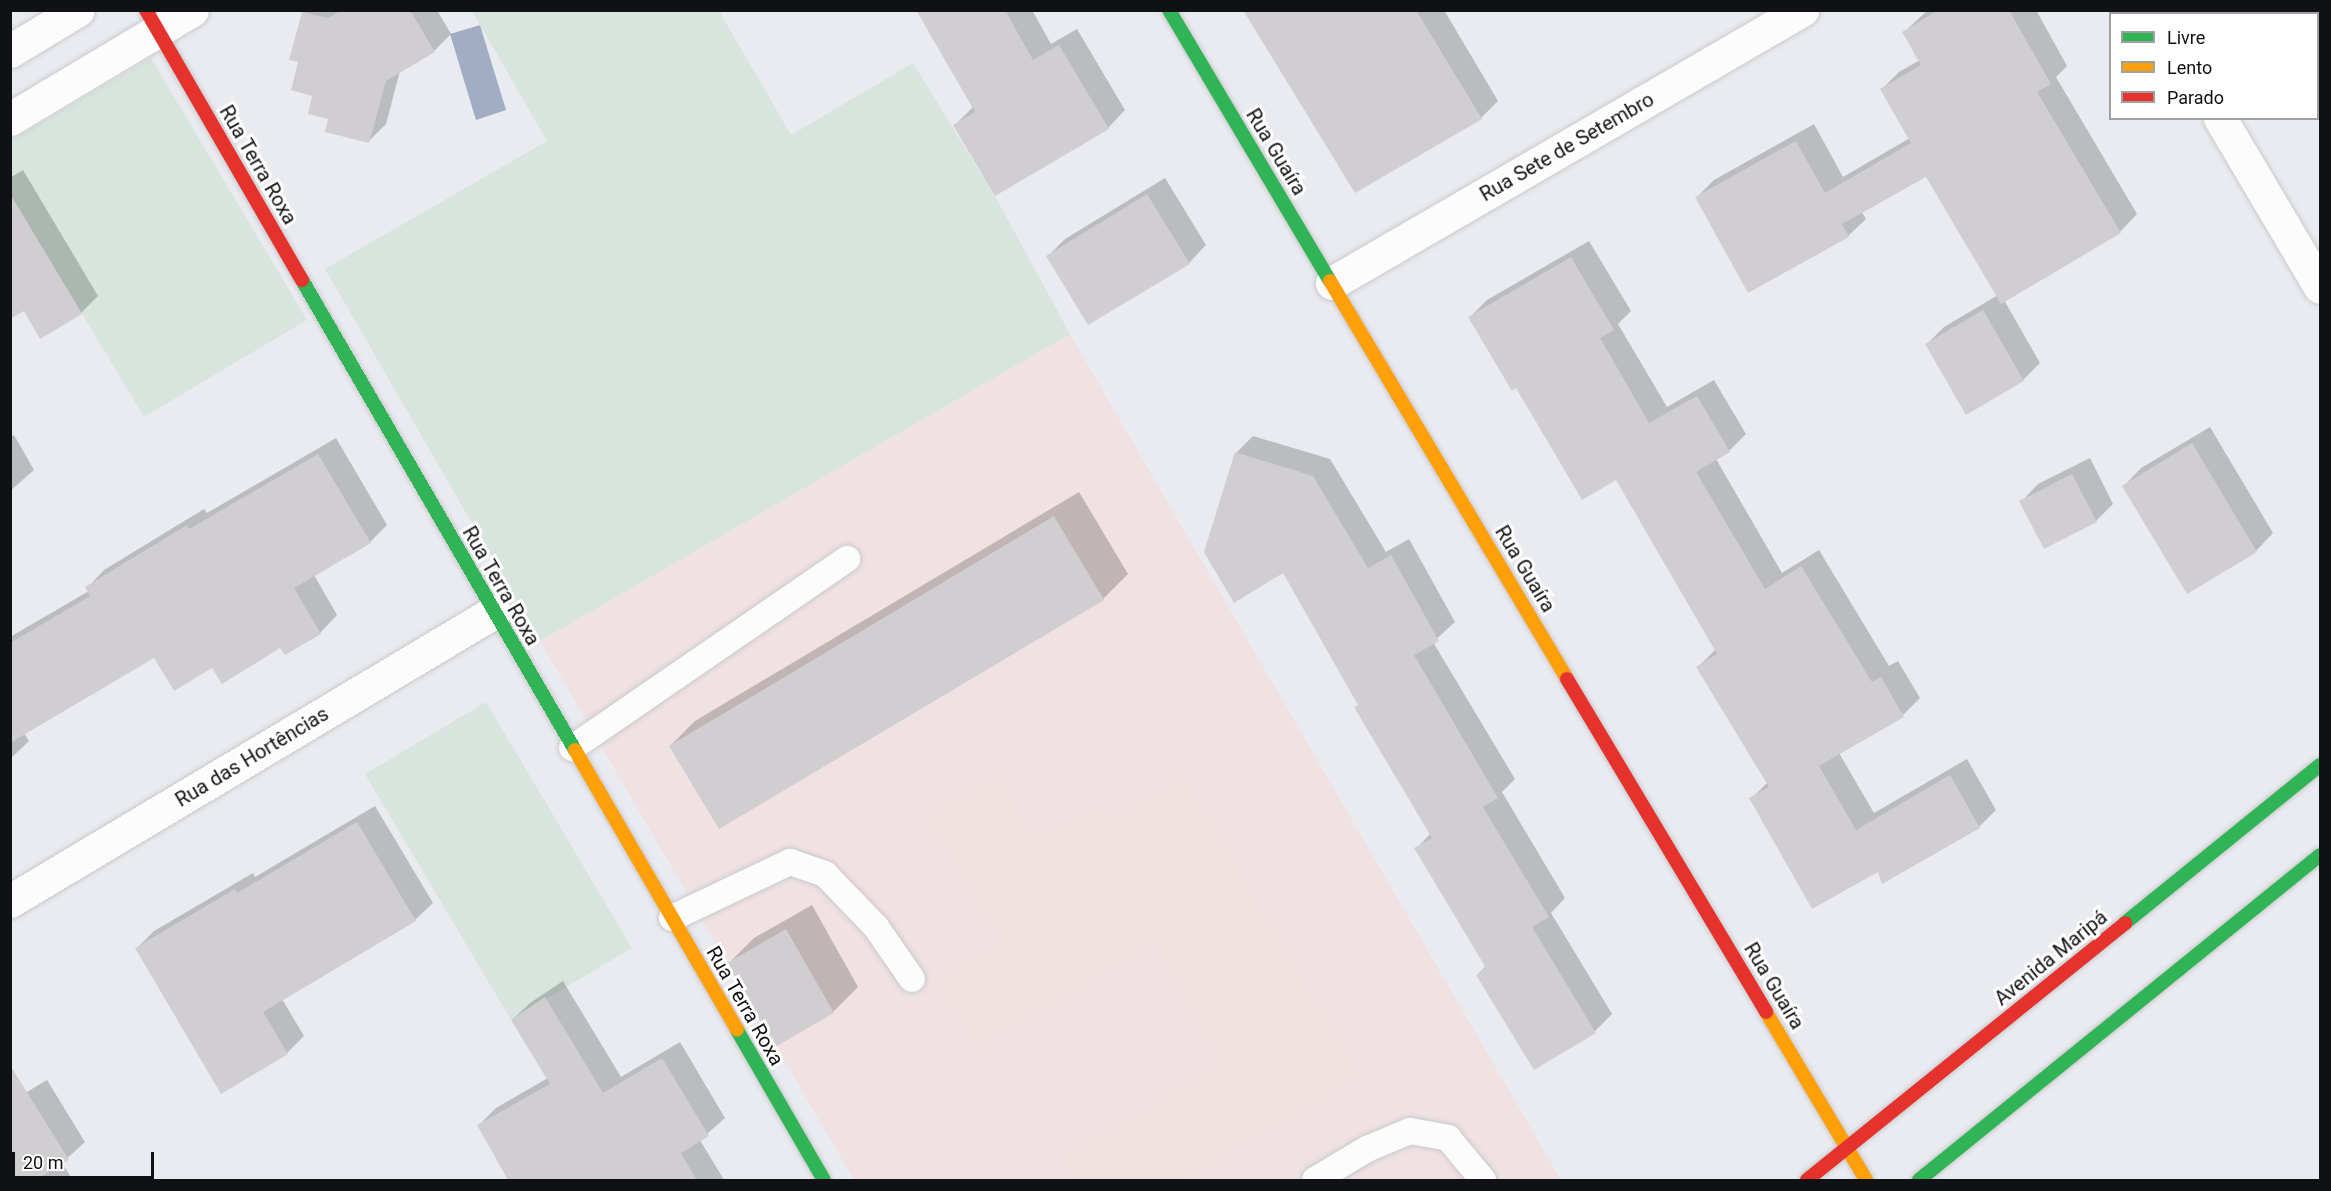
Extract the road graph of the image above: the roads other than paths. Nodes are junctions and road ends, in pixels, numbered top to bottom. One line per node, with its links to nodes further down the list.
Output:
1 (78, 10): 6 (street)
2 (192, 10): 5 (street)
3 (1169, 10): 9 (street, Rua Guaíra)
4 (1802, 10): 9 (street, Rua Sete de Setembro)
5 (152, 21): 7 (street); 12 (street, Rua Terra Roxa)
6 (10, 51)
7 (10, 119)
8 (2221, 120): 10 (street)
9 (1332, 283): 19 (street, Rua Guaíra)
10 (2320, 288)
11 (847, 560): 13 (lane)
12 (494, 612): 13 (street, Rua Terra Roxa); 16 (street, Rua das Hortências)
13 (573, 748): 17 (street, Rua Terra Roxa)
14 (2320, 765): 19 (street, Avenida Maripá)
15 (2320, 855): 25 (street)
16 (10, 902)
17 (672, 918): 18 (lane); 20 (street, Rua Terra Roxa)
18 (912, 979)
19 (1847, 1148): 23 (street, Avenida Maripá); 24 (street, Rua Guaíra)
20 (824, 1180)
21 (1315, 1180): 22 (lane)
22 (1483, 1180)
23 (1807, 1180)
24 (1866, 1180)
25 (1919, 1180)

